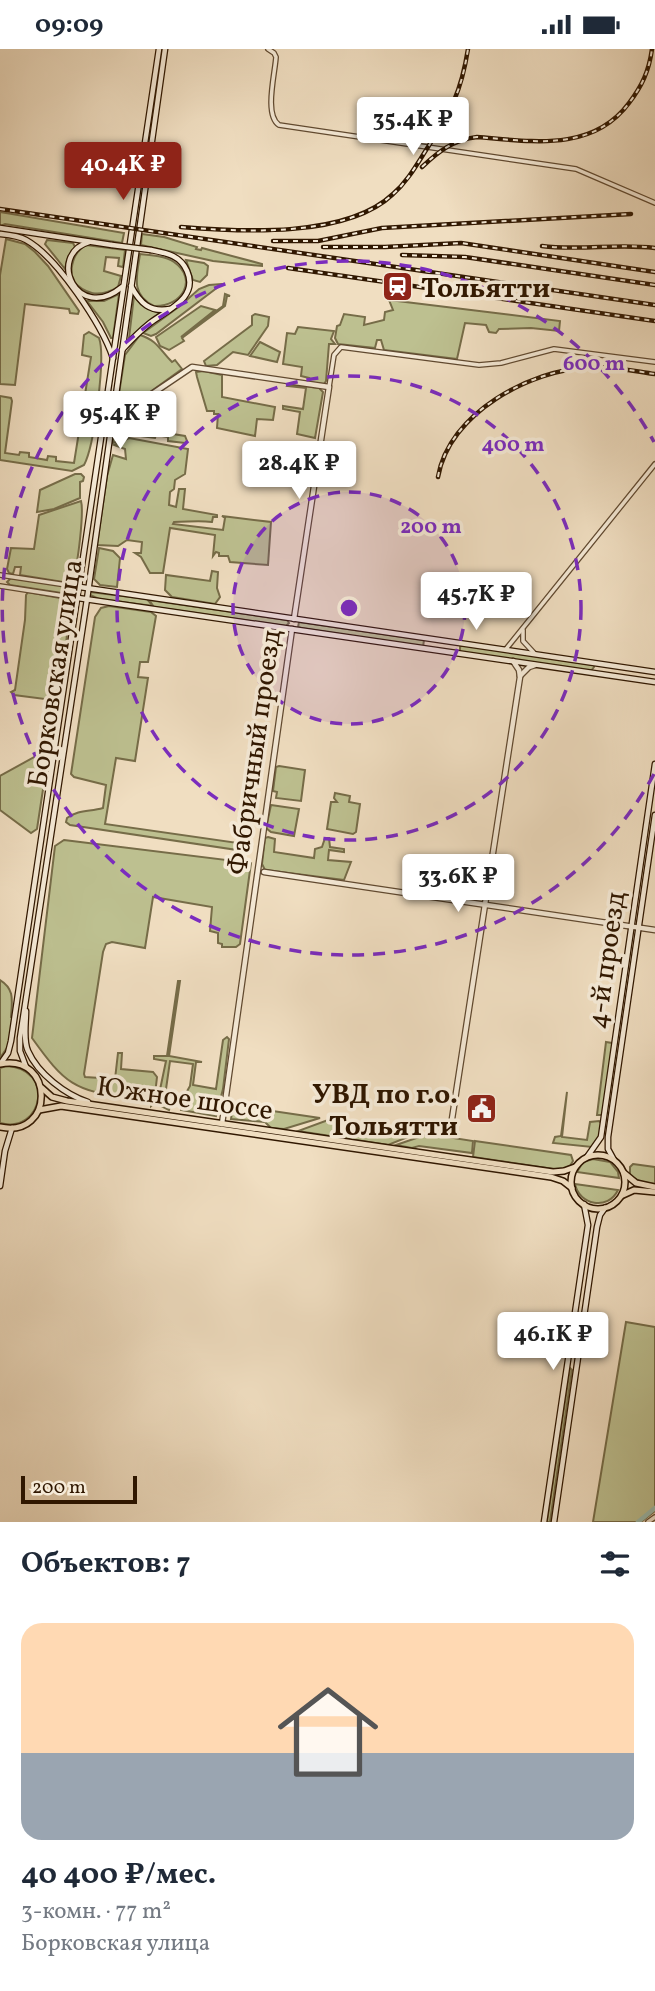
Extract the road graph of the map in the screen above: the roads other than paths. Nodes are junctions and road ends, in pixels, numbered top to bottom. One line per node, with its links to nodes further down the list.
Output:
1 (159, 49): 12 (main road, Борковская улица)
2 (165, 49): 11 (main road, Борковская улица)
3 (268, 49): 4 (street)
4 (654, 203)
5 (0, 231): 6 (main road); 9 (main road)
6 (43, 236): 7 (main road); 9 (main road)
7 (75, 240): 8 (main road); 10 (main road)
8 (91, 242): 10 (main road); 13 (main road, bridge)
9 (37, 248): 15 (main road)
10 (77, 249): 12 (main road)
11 (131, 285): 13 (main road); 14 (main road, Борковская улица)
12 (123, 286): 15 (main road, Борковская улица)
13 (174, 308): 14 (main road)
14 (122, 351): 18 (main road, Борковская улица)
15 (113, 359): 22 (main road, Борковская улица)
16 (655, 362): 17 (street)
17 (329, 387): 18 (main road); 26 (main road, Фабричный проезд)
18 (111, 421): 23 (main road, Борковская улица)
19 (655, 464): 28 (street)
20 (0, 575): 22 (street)
21 (0, 586): 24 (street)
22 (80, 587): 23 (main road); 24 (main road, Борковская улица)
23 (89, 589): 25 (main road, Борковская улица); 26 (main road)
24 (78, 598): 25 (main road); 46 (main road, Борковская улица)
25 (87, 599): 27 (main road); 47 (main road, Борковская улица)
26 (294, 619): 27 (main road, Фабричный проезд); 29 (main road)
27 (292, 629): 32 (main road); 59 (main road, Фабричный проезд)
28 (523, 629): 31 (street); 34 (street)
29 (448, 642): 30 (main road); 32 (main road)
30 (461, 643): 31 (main road); 33 (main road)
31 (506, 649): 34 (main road)
32 (446, 652): 33 (main road)
33 (459, 654): 35 (main road)
34 (535, 654): 36 (main road)
35 (513, 661): 37 (main road); 40 (main road)
36 (599, 663): 38 (main road); 39 (main road)
37 (535, 664): 39 (main road); 40 (main road)
38 (655, 672)
39 (597, 674): 41 (main road)
40 (520, 677): 49 (main road)
41 (654, 683)
42 (655, 764): 44 (main road, 4-й проезд)
43 (655, 814): 45 (main road, 4-й проезд)
44 (647, 820): 45 (main road); 50 (main road, 4-й проезд)
45 (654, 821): 51 (main road, 4-й проезд)
46 (42, 837): 47 (main road); 54 (main road, Борковская улица)
47 (50, 838): 53 (main road, Борковская улица)
48 (264, 872): 49 (main road)
49 (485, 905): 50 (main road); 62 (main road)
50 (631, 926): 51 (main road); 63 (main road, 4-й проезд)
51 (638, 927): 52 (main road); 64 (main road, 4-й проезд)
52 (655, 930)
53 (26, 996): 55 (main road, Борковская улица); 57 (main road)
54 (1, 1063): 55 (main road)
55 (26, 1067): 56 (main road)
56 (42, 1088): 57 (main road, Южное шоссе); 58 (main road)
57 (95, 1105): 59 (main road, Южное шоссе)
58 (39, 1109): 61 (main road); 69 (main road, Южное шоссе)
59 (222, 1123): 65 (main road, Южное шоссе)
60 (0, 1127): 61 (main road)
61 (12, 1129): 67 (main road)
62 (450, 1132)
63 (587, 1157): 64 (main road); 65 (main road)
64 (614, 1160): 66 (main road)
65 (575, 1167): 69 (main road)
66 (624, 1173): 68 (main road); 71 (main road)
67 (0, 1186)
68 (655, 1187)
69 (572, 1188): 72 (main road)
70 (655, 1192): 71 (main road)
71 (620, 1197): 73 (main road)
72 (584, 1204): 73 (main road); 74 (main road)
73 (605, 1208): 75 (main road)
74 (578, 1293): 75 (main road); 76 (main road)
75 (587, 1294): 77 (main road)
76 (569, 1356): 77 (main road); 79 (main road)
77 (578, 1358): 80 (main road)
78 (655, 1517): 81 (street)
79 (544, 1522)
80 (554, 1522)
81 (648, 1522)

